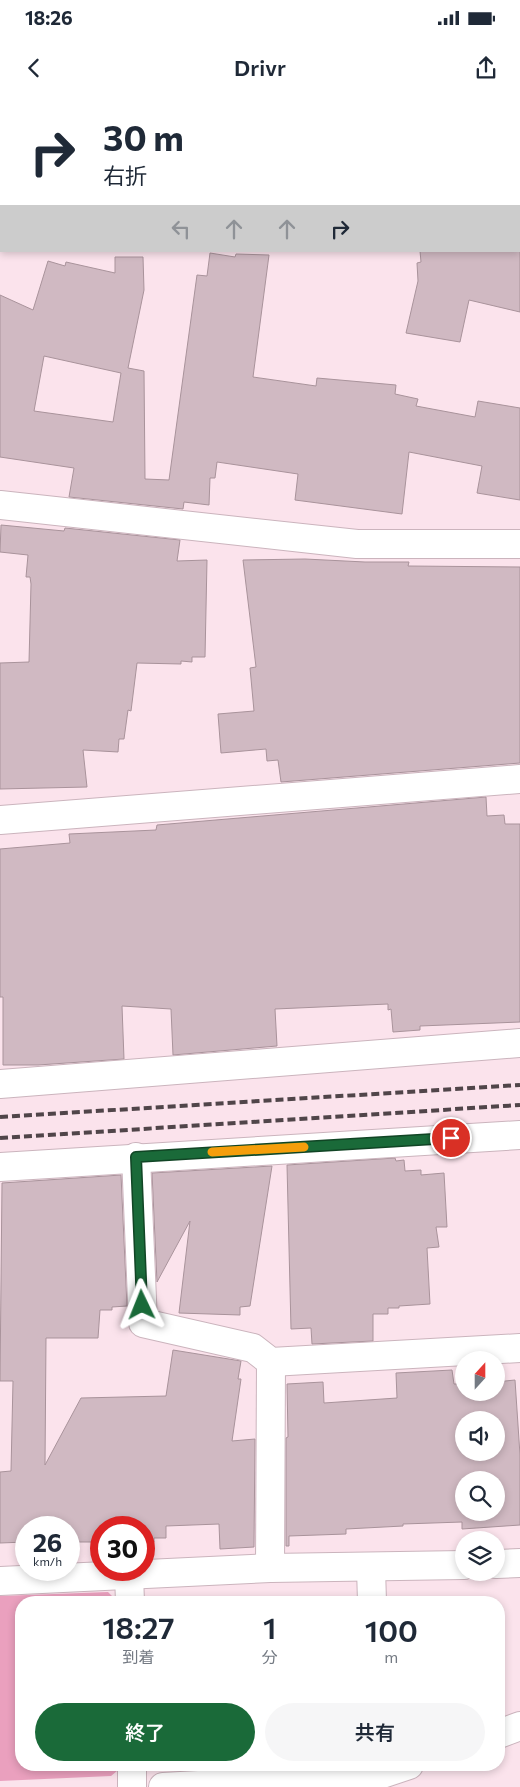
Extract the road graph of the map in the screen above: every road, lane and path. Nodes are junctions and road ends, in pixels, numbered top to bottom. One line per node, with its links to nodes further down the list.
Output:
1 (0, 505): 2 (street)
2 (520, 544)
3 (520, 779): 4 (street)
4 (0, 820)
5 (520, 1043): 6 (street)
6 (0, 1084)
7 (520, 1135): 8 (street)
8 (136, 1157): 9 (street); 11 (street)
9 (0, 1166)
10 (520, 1348): 11 (street)
11 (271, 1362): 15 (street)
12 (520, 1563): 13 (street)
13 (505, 1564)
14 (455, 1565): 16 (street)
15 (270, 1568): 16 (street); 17 (street)
16 (371, 1568): 22 (street)
17 (155, 1574)
18 (90, 1577): 19 (street)
19 (0, 1581)
20 (129, 1581): 21 (street)
21 (130, 1596)
22 (372, 1596)
23 (520, 1726): 24 (street)
24 (505, 1732)
25 (132, 1771): 28 (street)
26 (392, 1771): 27 (street)
27 (379, 1776): 29 (street)
28 (132, 1787)
29 (164, 1787)

